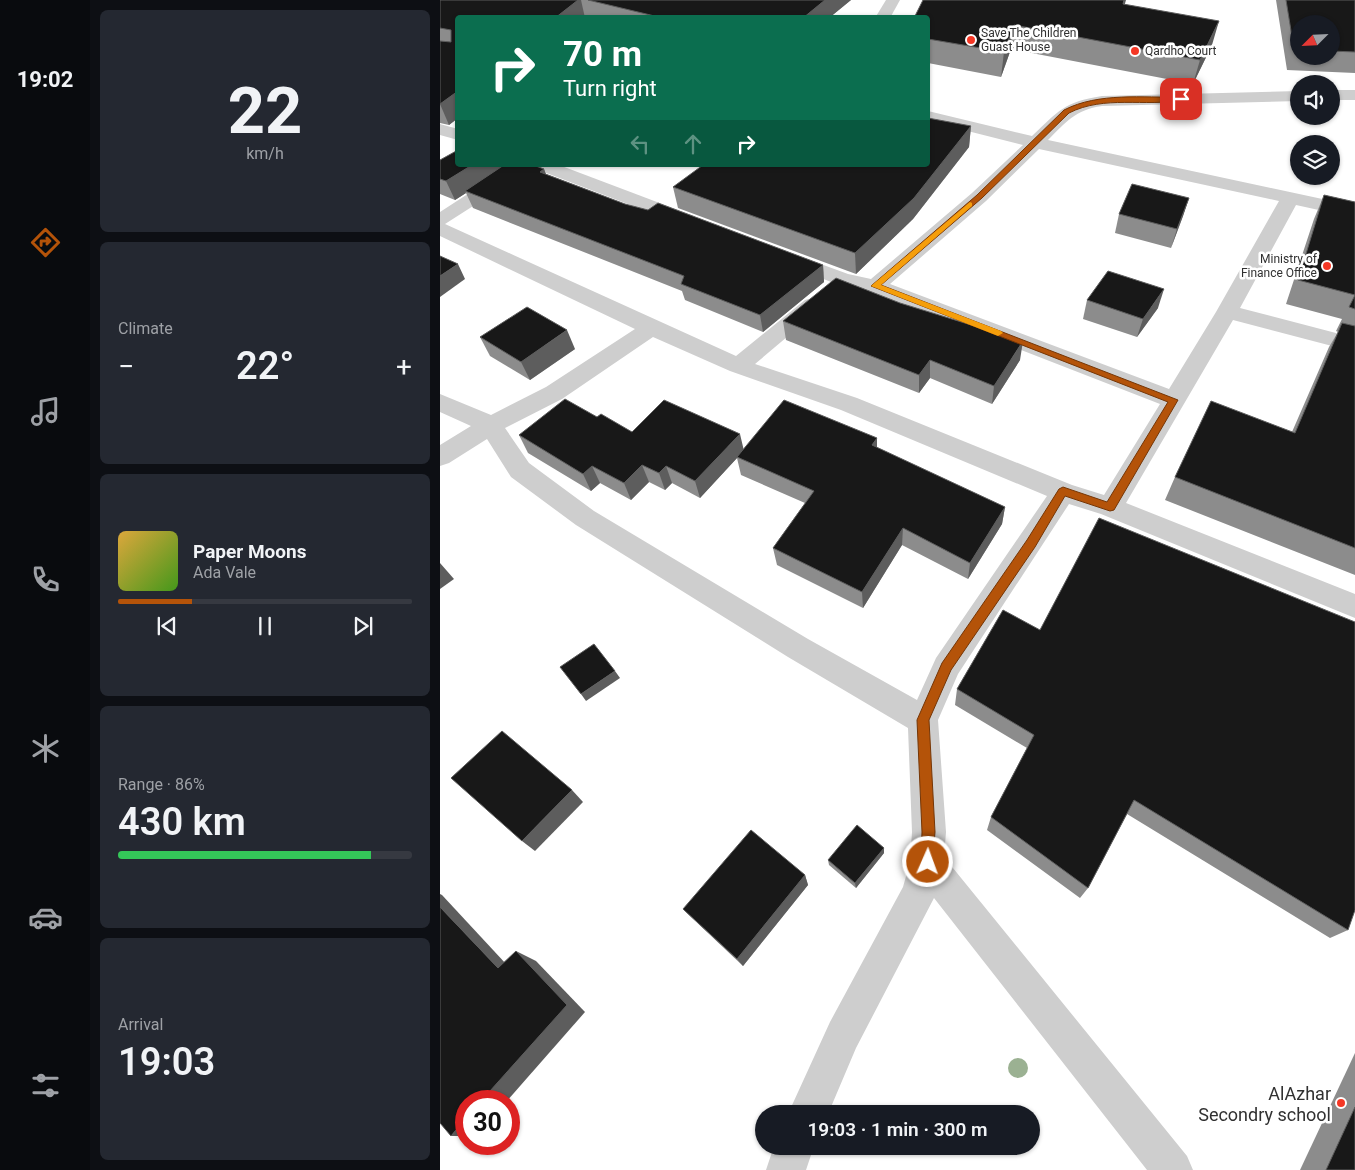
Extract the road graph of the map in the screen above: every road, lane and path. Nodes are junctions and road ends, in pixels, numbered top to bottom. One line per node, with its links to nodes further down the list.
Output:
1 (893, 0): 2 (street)
2 (884, 15)
3 (1340, 95): 4 (street)
4 (1355, 95)
5 (1290, 96): 9 (street)
6 (930, 116): 9 (street)
7 (440, 129): 8 (street)
8 (455, 134)
9 (1033, 142): 12 (street); 19 (street)
10 (547, 167): 15 (street)
11 (517, 170): 14 (street)
12 (1290, 199): 13 (street); 20 (street)
13 (1355, 212)
14 (440, 220)
15 (706, 227)
16 (440, 229): 21 (street)
17 (770, 251): 18 (street)
18 (843, 279): 19 (street); 23 (street)
19 (875, 286): 24 (street)
20 (1227, 312): 22 (street); 24 (street)
21 (650, 328): 23 (street); 26 (street)
22 (1355, 345)
23 (738, 366): 28 (street)
24 (1174, 400): 29 (street)
25 (440, 402): 26 (street)
26 (491, 425): 27 (street); 31 (street)
27 (440, 457)
28 (1063, 492): 29 (street); 31 (street)
29 (1110, 507): 30 (street)
30 (1355, 606)
31 (923, 720): 32 (street)
32 (928, 862): 33 (street); 36 (street)
33 (812, 1105)
34 (791, 1155): 35 (street)
35 (786, 1170)
36 (1174, 1170)

